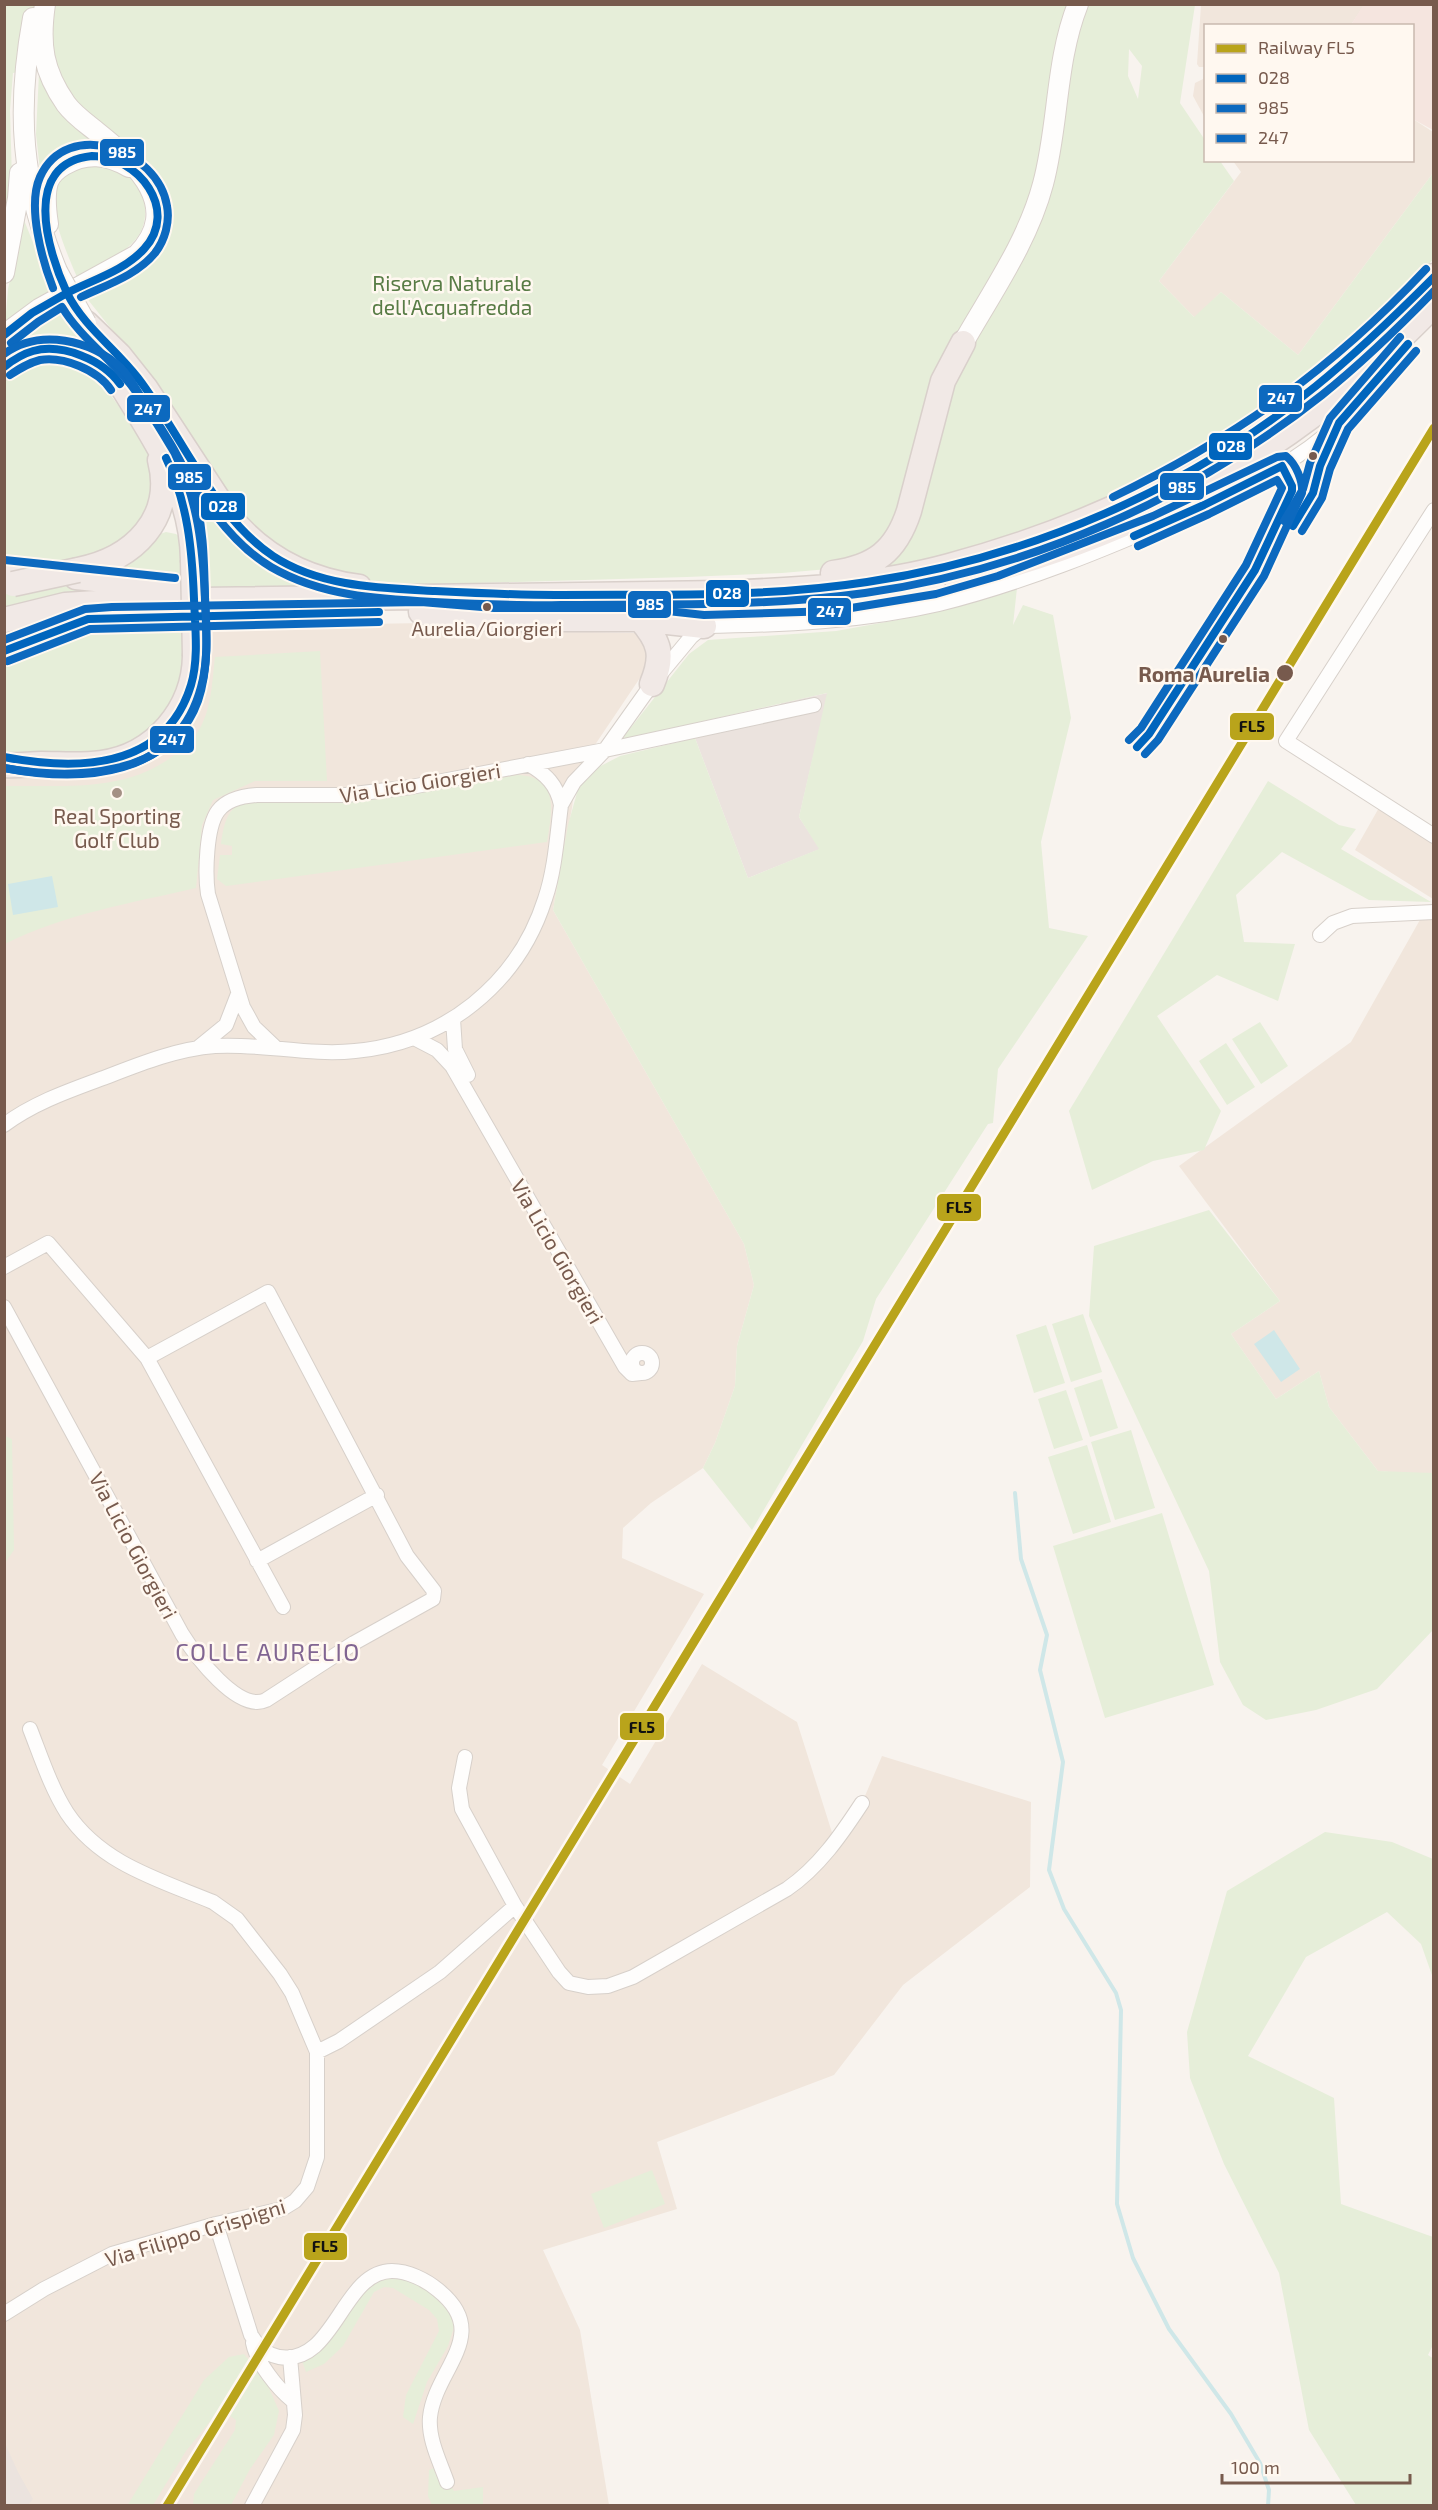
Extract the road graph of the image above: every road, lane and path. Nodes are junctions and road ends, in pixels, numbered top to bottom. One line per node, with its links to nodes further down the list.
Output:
1 (36, 4): 4 (street)
2 (45, 4): 5 (street)
3 (1078, 4): 13 (street)
4 (23, 113): 6 (street); 7 (street)
5 (148, 183): 6 (street); 12 (street)
6 (57, 271): 11 (street, bridge)
7 (4, 273)
8 (1434, 276): 23 (highway)
9 (1434, 305): 26 (highway)
10 (1434, 310): 16 (highway)
11 (86, 323): 15 (highway); 24 (highway)
12 (4, 335)
13 (963, 343): 23 (highway)
14 (4, 367): 15 (highway)
15 (116, 378): 17 (highway)
16 (1339, 423): 30 (street)
17 (150, 429): 19 (highway); 20 (highway)
18 (1434, 510): 40 (street)
19 (151, 527): 20 (highway); 21 (highway)
20 (193, 552): 37 (highway, bridge)
21 (77, 574): 22 (highway, bridge); 25 (highway)
22 (9, 578)
23 (643, 593): 24 (highway)
24 (490, 595): 25 (highway)
25 (264, 598): 29 (highway)
26 (422, 612): 27 (highway); 28 (highway)
27 (88, 619): 31 (highway); 32 (highway)
28 (640, 619): 30 (highway); 33 (highway)
29 (4, 620)
30 (704, 626): 33 (street)
31 (4, 637)
32 (4, 651)
33 (652, 684): 35 (street)
34 (814, 705): 35 (street, Via Licio Giorgieri)
35 (605, 750): 38 (street, Via Licio Giorgieri); 41 (street)
36 (4, 757): 37 (highway)
37 (39, 764): 39 (highway)
38 (528, 764): 41 (street, Via Licio Giorgieri); 46 (street, Via Licio Giorgieri)
39 (4, 765)
40 (1388, 805): 42 (street); 43 (street)
41 (561, 806): 47 (street)
42 (1434, 826)
43 (1434, 836)
44 (1434, 912): 45 (street)
45 (1320, 935)
46 (238, 994): 49 (street, Via Licio Giorgieri); 50 (street)
47 (453, 1019): 48 (street); 51 (street, Via Licio Giorgieri)
48 (414, 1038): 49 (street); 51 (street, Via Licio Giorgieri)
49 (275, 1047): 50 (street)
50 (197, 1048): 52 (street)
51 (468, 1084): 55 (street, Via Licio Giorgieri)
52 (4, 1125)
53 (4, 1267): 56 (street)
54 (4, 1307): 57 (street, Via Licio Giorgieri)
55 (599, 1313): 55 (street, Via Licio Giorgieri)
56 (147, 1358): 57 (street); 58 (street)
57 (377, 1495): 58 (street)
58 (257, 1561): 59 (street)
59 (283, 1607)
60 (30, 1729): 64 (street)
61 (465, 1757): 63 (street)
62 (862, 1803): 63 (street)
63 (515, 1906): 64 (street)
64 (317, 2052): 65 (street, Via Filippo Grispigni)
65 (216, 2224): 66 (street, Via Filippo Grispigni); 67 (street)
66 (4, 2314)
67 (251, 2335): 68 (street); 69 (street)
68 (290, 2357): 69 (street); 70 (street)
69 (293, 2401): 71 (street)
70 (447, 2482)
71 (252, 2505)

